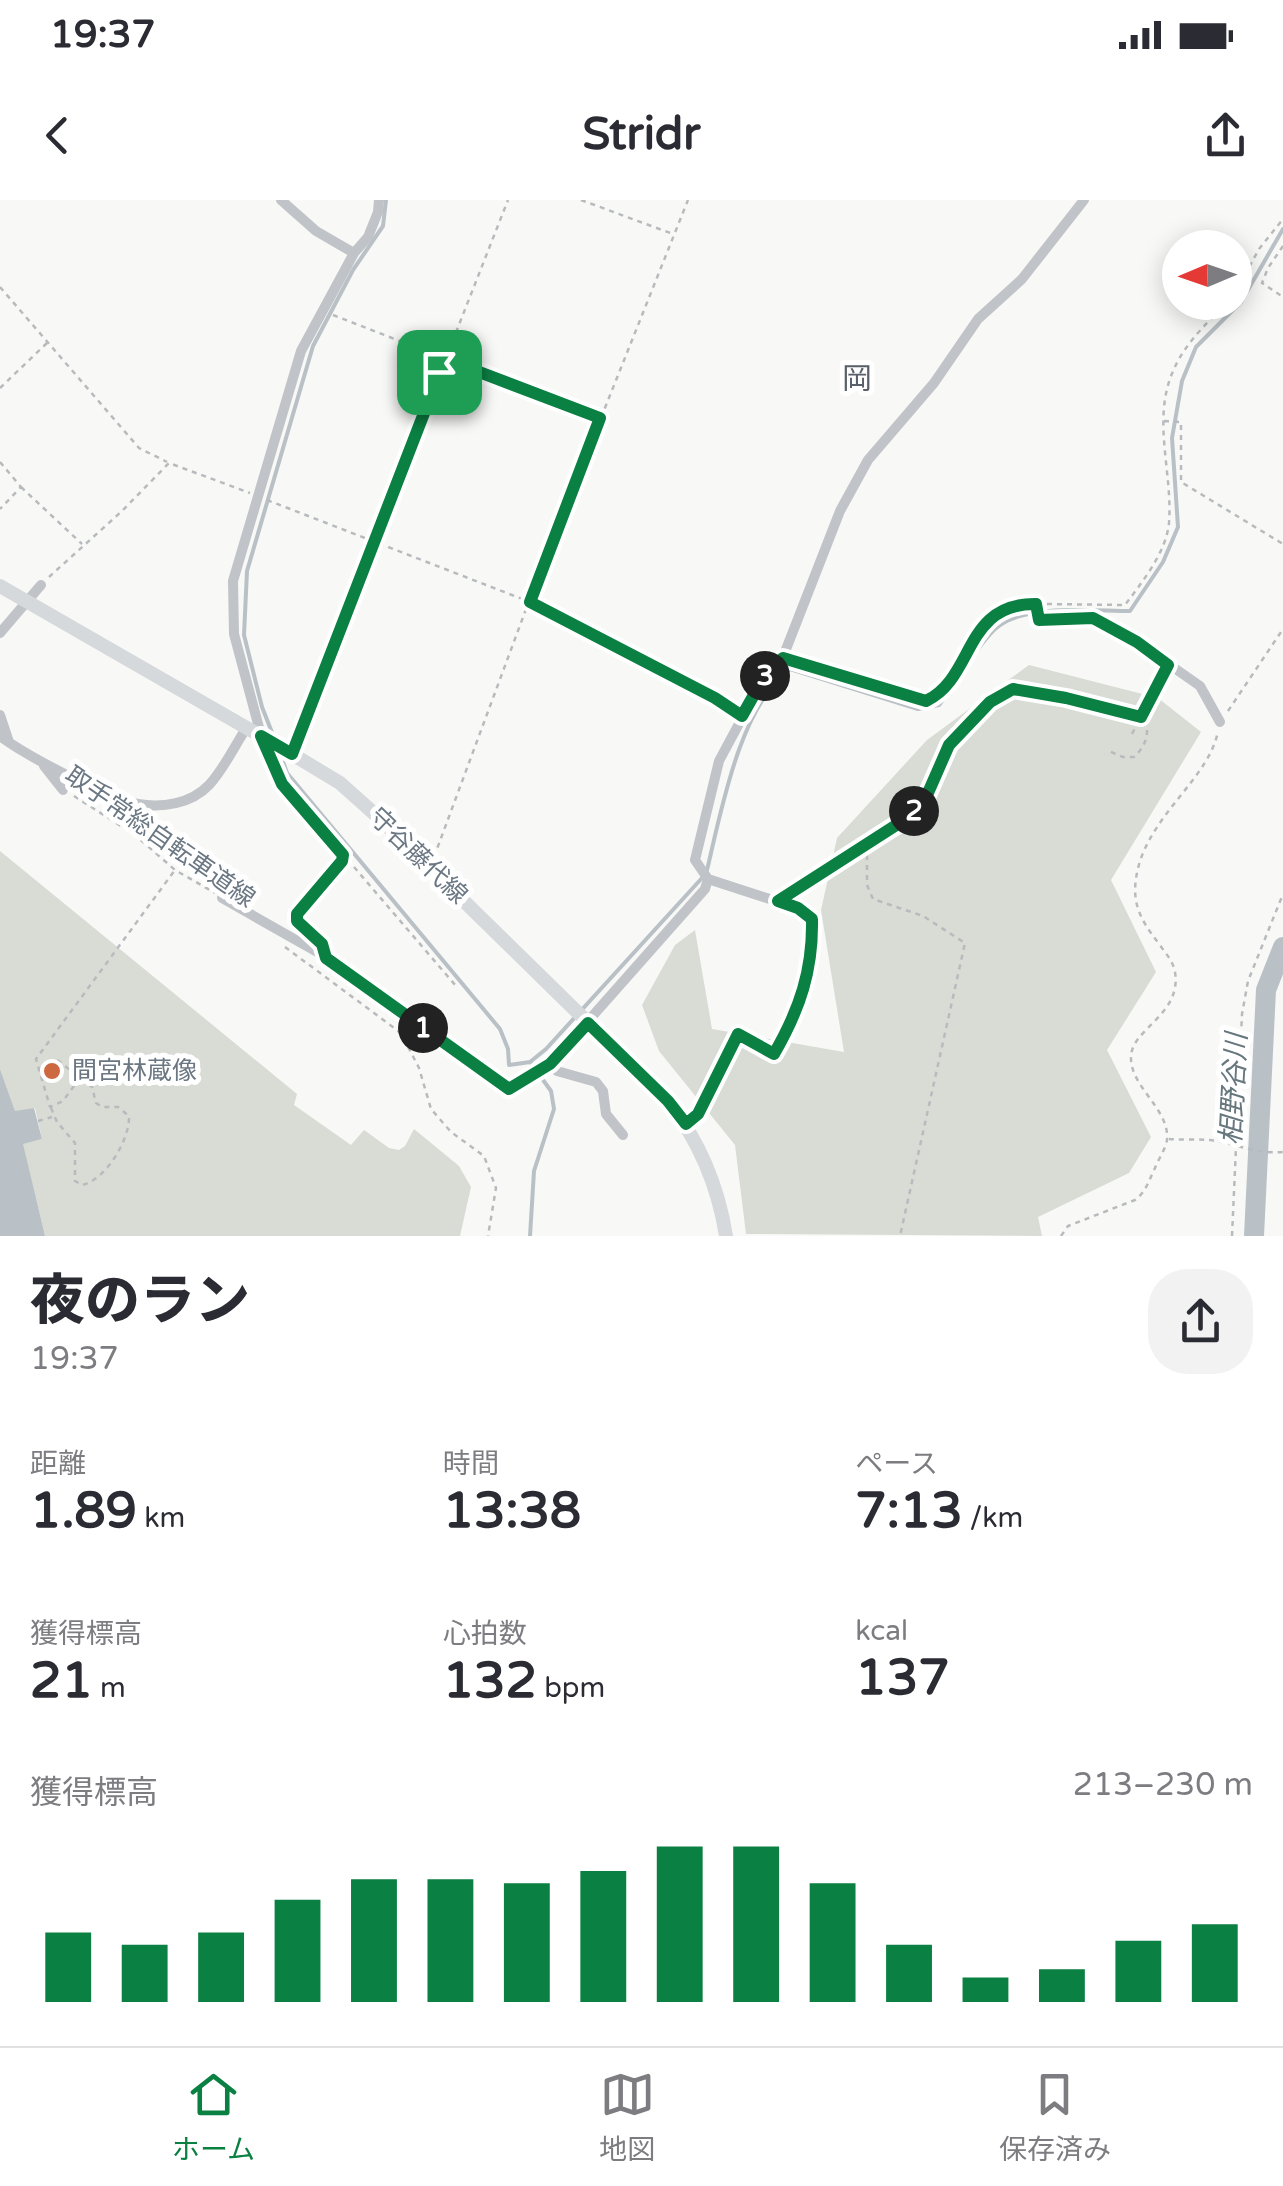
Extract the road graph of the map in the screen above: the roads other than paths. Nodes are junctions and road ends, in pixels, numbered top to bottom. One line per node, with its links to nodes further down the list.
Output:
1 (281, 200): 4 (street)
2 (379, 200): 4 (street)
3 (1084, 200): 9 (street)
4 (354, 253): 13 (street)
5 (41, 585): 7 (street)
6 (0, 586): 7 (main road, 守谷藤代線)
7 (25, 600): 8 (street); 12 (main road, 守谷藤代線)
8 (0, 633)
9 (783, 658): 11 (street); 17 (street)
10 (0, 715): 14 (street)
11 (1220, 722)
12 (247, 727): 13 (main road, 守谷藤代線); 15 (street)
13 (263, 737): 19 (street); 20 (main road, 守谷藤代線)
14 (5, 740): 15 (street)
15 (40, 761): 16 (street)
16 (63, 790)
17 (705, 875): 20 (street); 22 (street)
18 (222, 898): 19 (street)
19 (326, 958): 21 (street)
20 (582, 1017): 21 (street); 22 (main road, 守谷藤代線)
21 (547, 1066): 23 (street)
22 (686, 1124): 24 (main road, 守谷藤代線)
23 (623, 1134)
24 (726, 1236)

